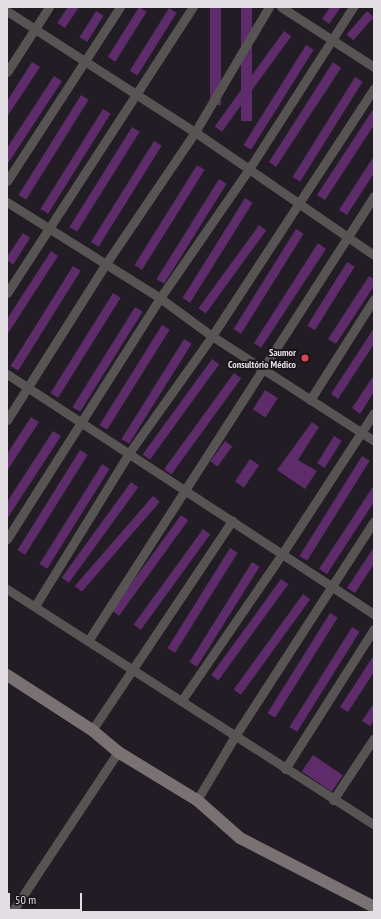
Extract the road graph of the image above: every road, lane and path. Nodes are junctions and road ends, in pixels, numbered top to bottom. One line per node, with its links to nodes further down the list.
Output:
1 (49, 7): 8 (street)
2 (120, 7): 10 (street)
3 (193, 7): 14 (street)
4 (269, 7): 15 (street)
5 (281, 7): 9 (street)
6 (353, 7): 9 (street)
7 (7, 11): 8 (street)
8 (35, 28): 10 (street); 12 (street)
9 (332, 39): 11 (street); 16 (street)
10 (85, 61): 14 (street); 17 (street)
11 (374, 67)
12 (7, 72)
13 (374, 88): 20 (street)
14 (136, 94): 15 (street); 21 (street)
15 (195, 132): 16 (street); 24 (street)
16 (249, 169): 20 (street); 26 (street)
17 (7, 181)
18 (374, 196): 22 (street)
19 (7, 202): 21 (street)
20 (297, 203): 22 (street); 28 (street)
21 (48, 229): 24 (street); 25 (street)
22 (348, 237): 23 (street); 29 (street)
23 (374, 255)
24 (105, 265): 26 (street); 31 (street)
25 (7, 293)
26 (160, 298): 28 (street); 35 (street)
27 (374, 299): 32 (street)
28 (212, 336): 29 (street); 38 (street)
29 (263, 369): 32 (street); 39 (street)
30 (7, 374): 31 (street)
31 (28, 388): 34 (street); 35 (street)
32 (310, 400): 36 (street)
33 (374, 413): 36 (street)
34 (7, 420)
35 (80, 422): 38 (street); 42 (street)
36 (361, 433): 37 (street); 43 (street)
37 (374, 441)
38 (129, 453): 39 (street); 46 (street)
39 (185, 490): 40 (street); 49 (street)
40 (232, 521): 43 (street); 50 (street)
41 (374, 521): 44 (street)
42 (7, 539)
43 (282, 554): 44 (street); 52 (street)
44 (332, 586): 47 (street); 54 (street)
45 (7, 589): 46 (street)
46 (35, 606): 49 (street)
47 (374, 614)
48 (374, 629): 57 (street)
49 (88, 641): 50 (street)
50 (132, 672): 52 (street); 53 (street)
51 (7, 675): 53 (street)
52 (182, 700): 54 (street)
53 (92, 730): 56 (street)
54 (235, 736): 57 (street); 58 (street)
55 (374, 738): 59 (street)
56 (118, 752): 58 (street); 62 (street)
57 (285, 769): 59 (street)
58 (197, 800): 61 (street)
59 (333, 800): 60 (street)
60 (374, 825)
61 (374, 907)
62 (12, 912)

